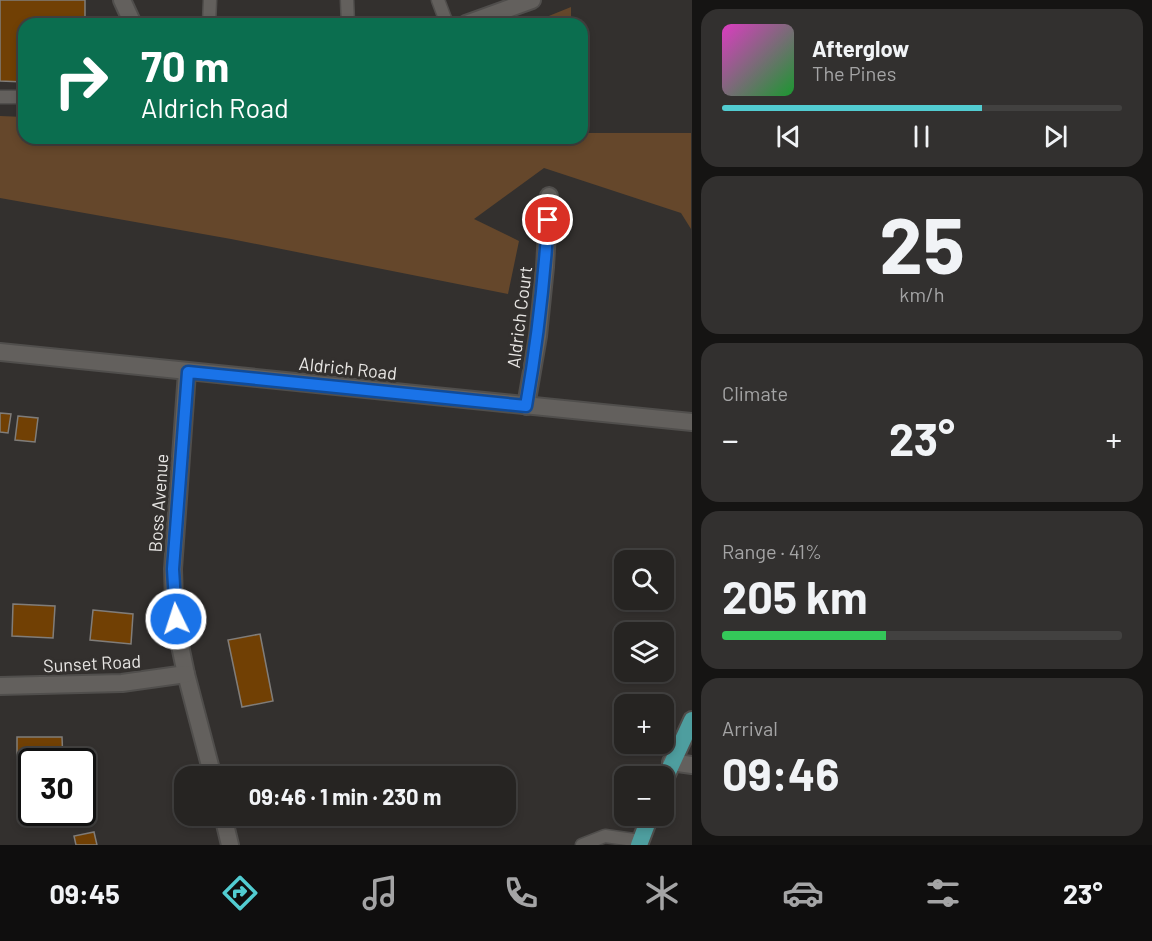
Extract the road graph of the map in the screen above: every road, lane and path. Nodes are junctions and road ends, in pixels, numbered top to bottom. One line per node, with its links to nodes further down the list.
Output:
1 (122, 0): 6 (street)
2 (210, 0): 7 (lane)
3 (346, 0): 8 (lane)
4 (438, 0): 9 (lane)
5 (532, 0): 10 (street)
6 (130, 18)
7 (209, 18)
8 (348, 18)
9 (445, 18)
10 (482, 18)
11 (0, 97): 12 (lane)
12 (18, 97)
13 (549, 196): 16 (street, Aldrich Court)
14 (0, 352): 15 (street, Aldrich Road)
15 (188, 372): 16 (street, Aldrich Road); 18 (street, Boss Avenue)
16 (526, 406): 17 (street, Aldrich Road)
17 (692, 423)
18 (186, 674): 19 (street, Sunset Road); 23 (street, Boss Avenue)
19 (0, 686)
20 (692, 720): 21 (main road)
21 (671, 762): 22 (street); 24 (main road)
22 (692, 765)
23 (210, 766)
24 (669, 766)
25 (225, 826): 28 (street)
26 (646, 826): 27 (main road)
27 (640, 843): 29 (lane)
28 (230, 845)
29 (582, 845)

